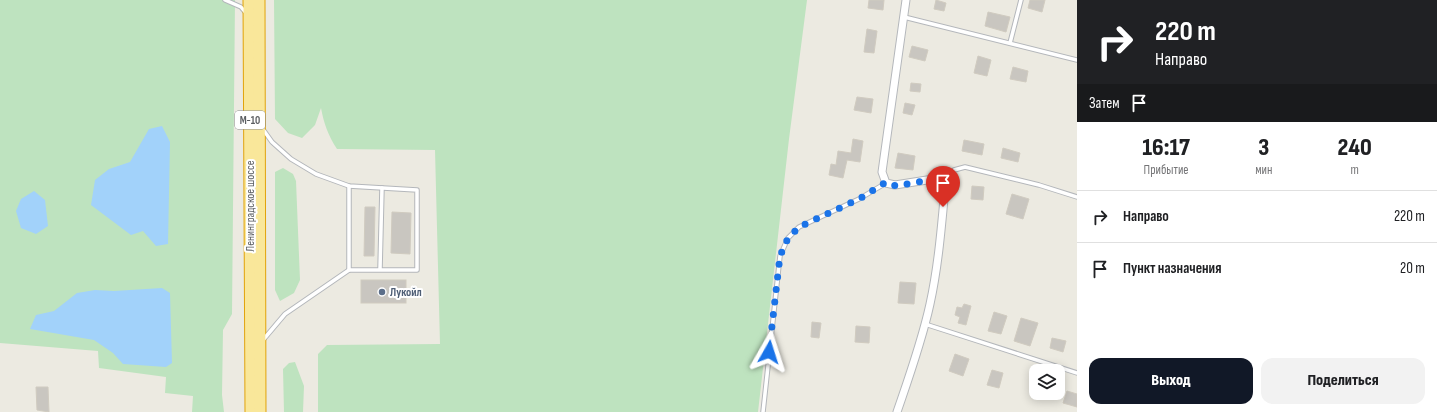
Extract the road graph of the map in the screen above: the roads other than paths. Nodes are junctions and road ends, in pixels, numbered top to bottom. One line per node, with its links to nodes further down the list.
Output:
1 (225, 0): 6 (lane)
2 (248, 0): 6 (highway, Ленинградское шоссе / М-10)
3 (259, 0): 10 (highway, Ленинградское шоссе / М-10)
4 (906, 0): 7 (street)
5 (1020, 0): 8 (lane)
6 (249, 16): 21 (highway, Ленинградское шоссе / М-10)
7 (904, 17): 8 (lane); 12 (street)
8 (1010, 43): 9 (lane)
9 (1077, 60)
10 (260, 124): 13 (lane); 19 (highway, Ленинградское шоссе / М-10)
11 (946, 177): 12 (street); 15 (lane); 18 (street)
12 (886, 182): 23 (lane)
13 (348, 186): 14 (lane); 17 (lane)
14 (382, 188): 16 (lane); 16 (lane)
15 (1077, 198)
16 (380, 269): 17 (lane)
17 (349, 270): 19 (lane)
18 (925, 324): 20 (lane); 24 (street)
19 (260, 344): 22 (highway, Ленинградское шоссе / М-10)
20 (1077, 373)
21 (251, 412)
22 (260, 412)
23 (763, 412)
24 (897, 412)

